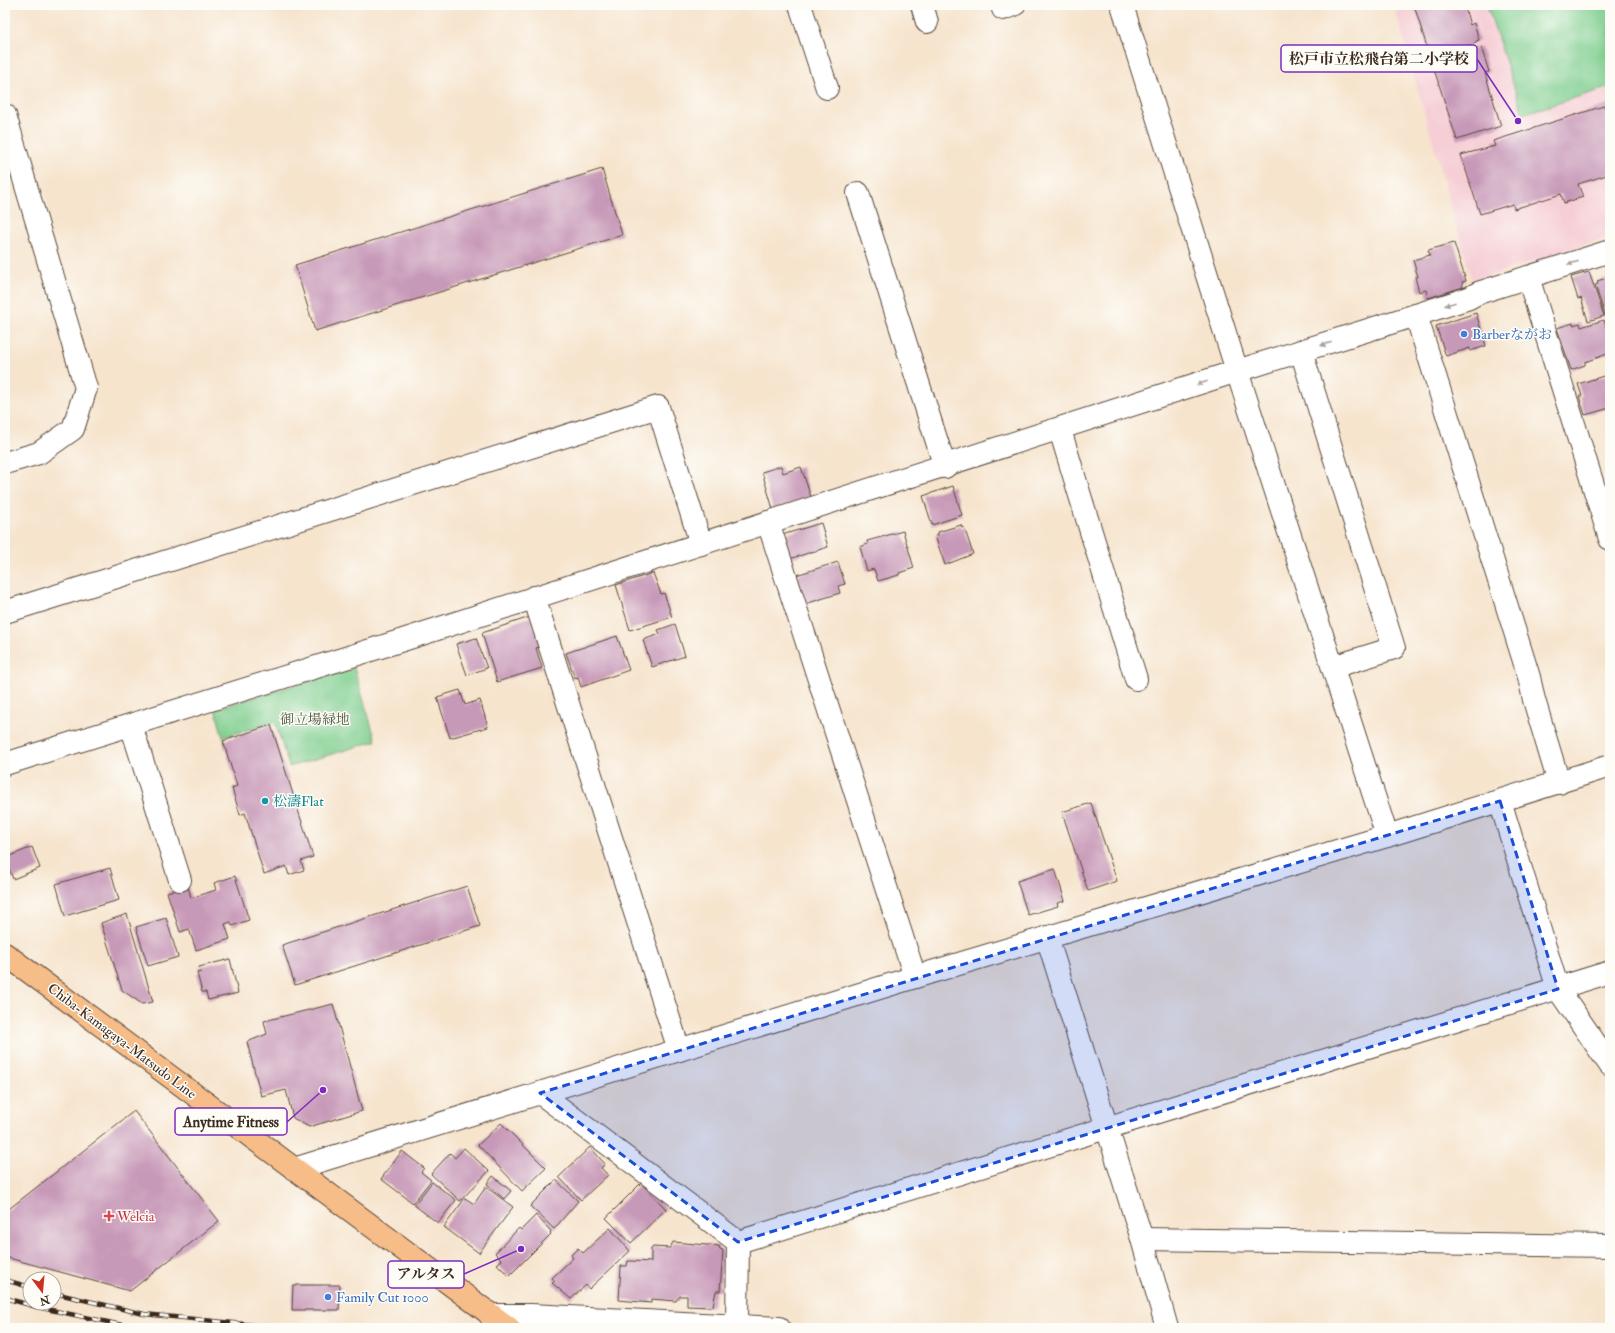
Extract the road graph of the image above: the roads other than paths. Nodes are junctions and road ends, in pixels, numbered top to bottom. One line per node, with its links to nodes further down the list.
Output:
1 (800, 5): 3 (street)
2 (1122, 5): 10 (street)
3 (827, 88)
4 (5, 115): 12 (street)
5 (858, 193): 13 (street)
6 (1610, 251): 7 (street, one-way to 7)
7 (1528, 277): 8 (street, one-way to 8); 15 (street)
8 (1416, 315): 9 (street, one-way to 9); 24 (street)
9 (1301, 351): 10 (street); 19 (street)
10 (1237, 371): 11 (street, one-way to 11); 19 (street)
11 (1060, 430): 13 (street); 20 (street)
12 (5, 463)
13 (945, 467): 14 (street)
14 (768, 522): 16 (street); 31 (street)
15 (1610, 539)
16 (701, 544): 17 (street); 18 (street)
17 (534, 597): 21 (street); 33 (street)
18 (5, 612)
19 (1333, 667): 26 (street)
20 (1136, 678)
21 (131, 725): 22 (street); 27 (street)
22 (5, 763)
23 (1610, 766): 24 (street)
24 (1558, 783): 25 (street)
25 (1500, 801): 26 (street); 32 (street)
26 (1387, 836): 28 (street)
27 (180, 880)
28 (1047, 937): 31 (street); 36 (street)
29 (5, 954): 37 (main road, Chiba-Kamagaya-Matsudo Line)
30 (1610, 972): 32 (street)
31 (915, 977): 33 (street)
32 (1558, 989): 34 (street); 36 (street)
33 (679, 1050): 35 (street)
34 (1610, 1065)
35 (540, 1093): 37 (street); 39 (street)
36 (1107, 1129): 38 (street); 39 (street)
37 (294, 1169): 41 (main road, Chiba-Kamagaya-Matsudo Line)
38 (1142, 1239): 40 (street); 45 (street)
39 (738, 1242): 42 (street)
40 (1610, 1246)
41 (490, 1315): 42 (street); 43 (main road, Chiba-Kamagaya-Matsudo Line)
42 (737, 1325): 44 (street)
43 (509, 1328)
44 (779, 1328)
45 (1167, 1328)

